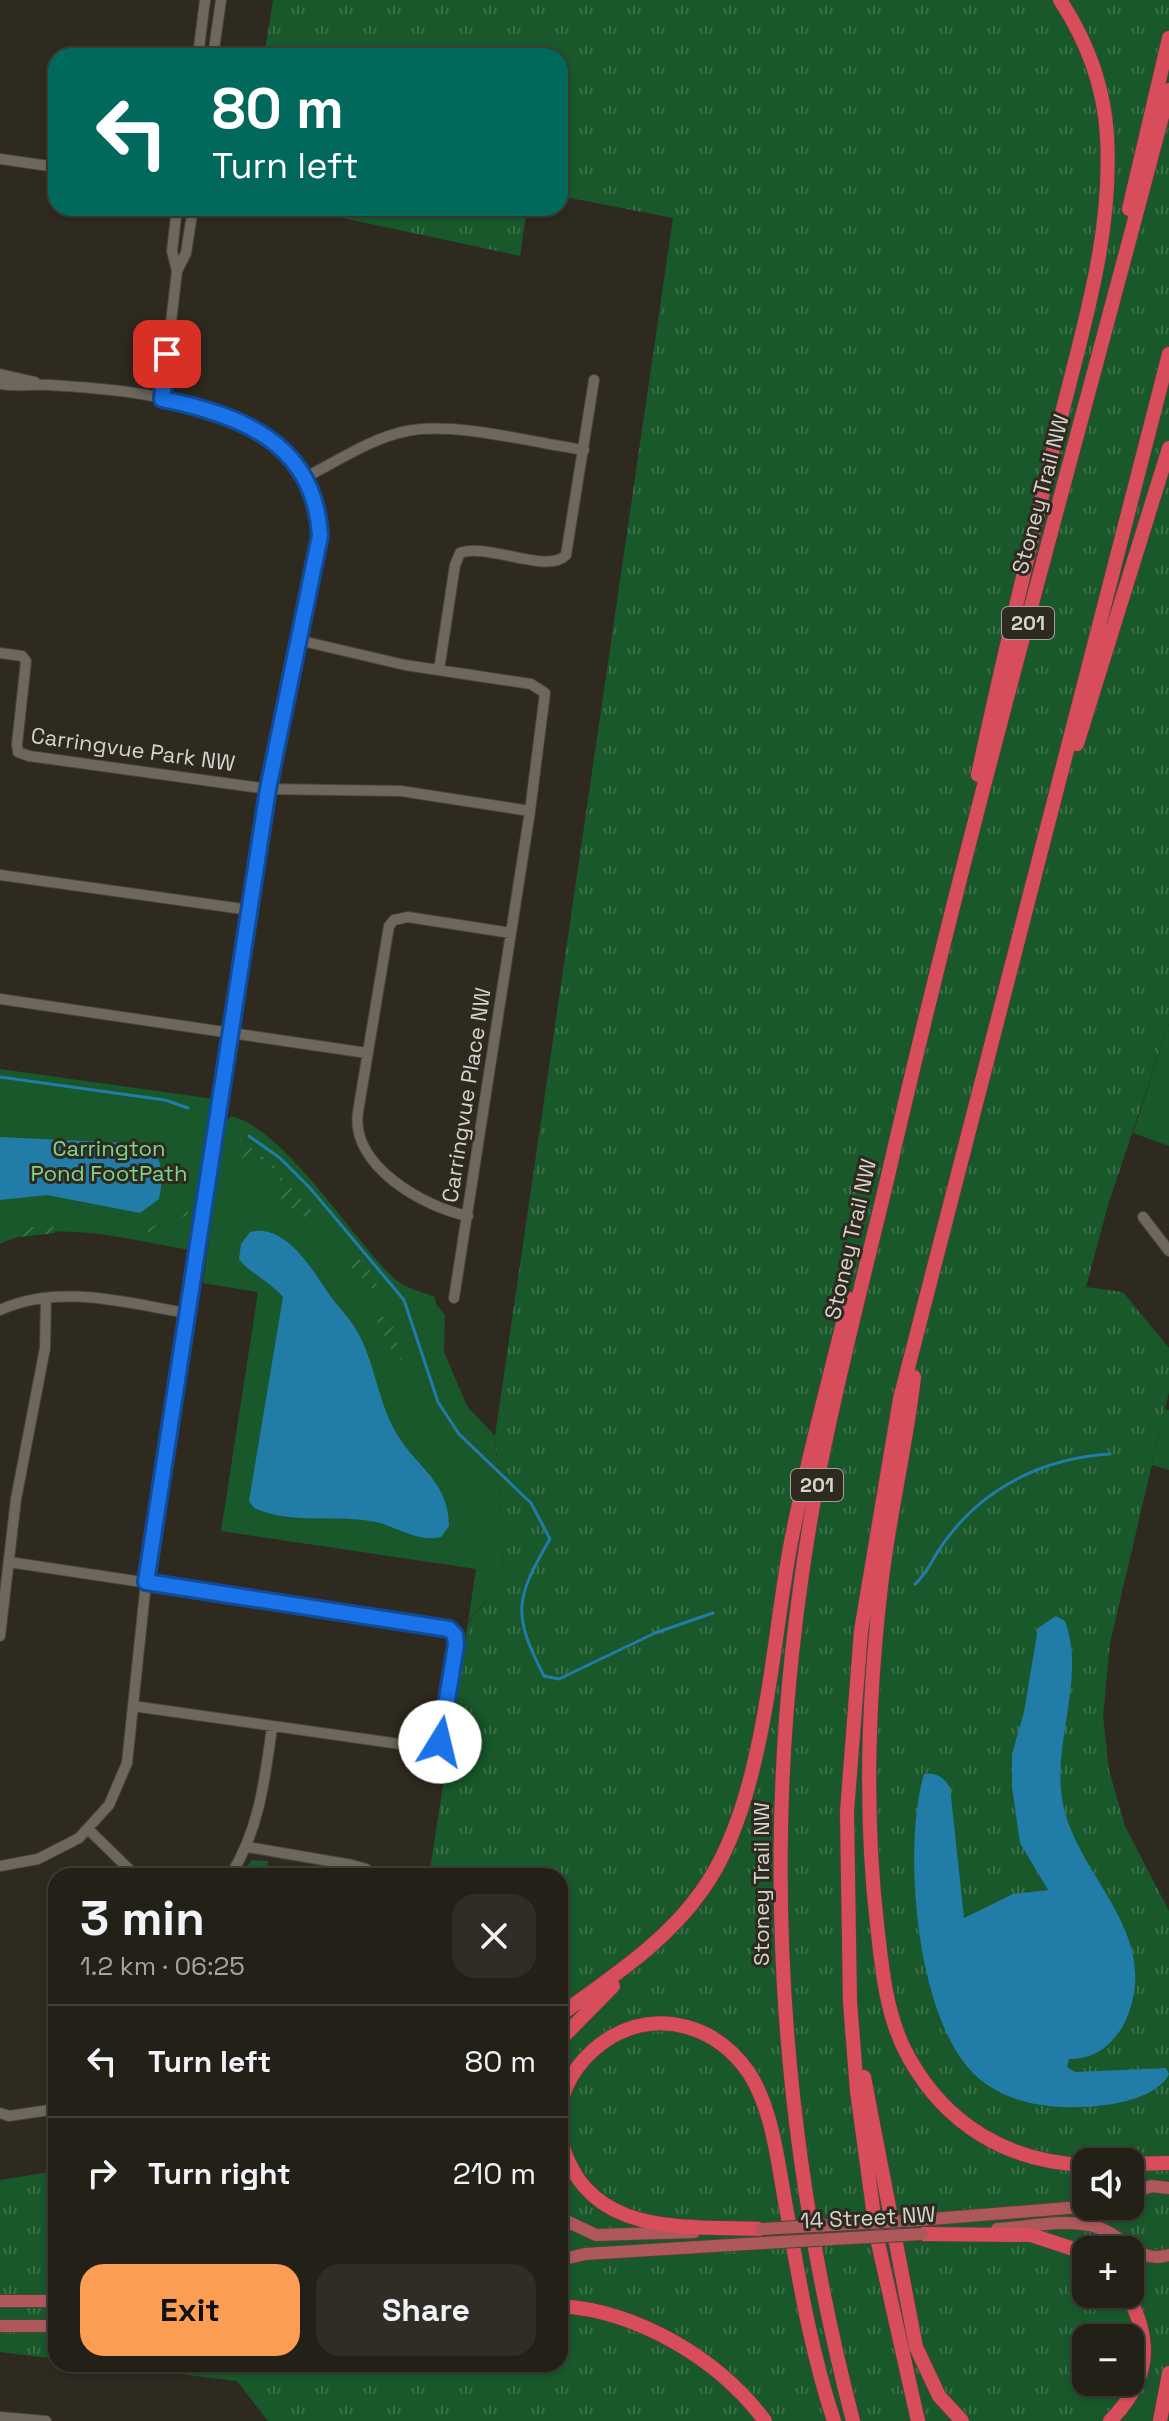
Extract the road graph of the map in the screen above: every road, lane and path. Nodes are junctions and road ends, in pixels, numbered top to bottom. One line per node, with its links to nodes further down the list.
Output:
1 (205, 0): 5 (street)
2 (221, 0): 6 (street)
3 (1060, 0): 31 (highway)
4 (1169, 38): 13 (highway)
5 (199, 48)
6 (214, 48)
7 (1169, 90): 13 (highway, Stoney Trail NW / 201)
8 (0, 159): 9 (street)
9 (48, 166)
10 (176, 216): 12 (street)
11 (192, 216): 12 (street)
12 (177, 271): 19 (street)
13 (1115, 298): 31 (highway, Stoney Trail NW / 201)
14 (1169, 354): 32 (highway)
15 (0, 374): 18 (street)
16 (594, 380): 21 (street)
17 (0, 384): 18 (street)
18 (48, 385): 19 (street)
19 (162, 399): 22 (street)
20 (1169, 448): 32 (highway)
21 (584, 450): 22 (street); 25 (street)
22 (306, 477): 23 (street)
23 (298, 640): 25 (street, Carringvue Place NW); 26 (street)
24 (0, 653): 26 (street, Carringvue Park NW)
25 (439, 670): 27 (street, Carringvue Place NW)
26 (268, 789): 27 (street); 29 (street)
27 (530, 811): 30 (street, Carringvue Place NW)
28 (0, 875): 29 (street)
29 (250, 910): 34 (street)
30 (511, 933): 35 (street, Carringvue Place NW); 37 (street, Carringvue Place NW)
31 (941, 948): 36 (highway, Stoney Trail NW / 201)
32 (1003, 994): 44 (highway)
33 (0, 999): 34 (street)
34 (231, 1034): 35 (street); 43 (street)
35 (367, 1053): 37 (street, Carringvue Place NW)
36 (893, 1153): 56 (highway); 87 (highway, Stoney Trail NW / 201)
37 (468, 1216): 41 (street)
38 (1143, 1217): 39 (street)
39 (1169, 1251)
40 (46, 1298): 42 (street); 43 (street); 45 (street)
41 (454, 1298)
42 (0, 1310)
43 (187, 1313): 46 (street)
44 (919, 1326): 57 (highway); 65 (highway)
45 (9, 1562): 46 (street); 47 (street)
46 (146, 1582): 48 (street); 49 (street)
47 (0, 1636)
48 (133, 1706): 49 (street); 50 (street)
49 (272, 1727): 51 (street)
50 (89, 1830): 52 (street); 53 (street)
51 (248, 1847): 54 (street); 55 (street)
52 (0, 1866)
53 (128, 1868)
54 (235, 1868)
55 (362, 1868)
56 (644, 1954): 58 (highway); 59 (highway)
57 (850, 2002): 88 (highway); 89 (highway)
58 (568, 2009)
59 (568, 2032)
60 (568, 2082): 86 (highway)
61 (48, 2110): 62 (street)
62 (0, 2113)
63 (568, 2163): 72 (highway)
64 (1169, 2163): 66 (highway)
65 (1072, 2164)
66 (1144, 2164)
67 (1169, 2188): 68 (main road)
68 (1144, 2189)
69 (1072, 2208): 71 (main road, 14 Street NW)
70 (568, 2223): 72 (main road, 14 Street NW)
71 (921, 2227): 72 (main road, 14 Street NW, bridge); 73 (highway); 74 (main road, 14 Street NW)
72 (762, 2236): 75 (main road, 14 Street NW)
73 (1072, 2248)
74 (1169, 2255)
75 (568, 2258)
76 (0, 2301): 77 (main road)
77 (48, 2301)
78 (568, 2307): 85 (highway)
79 (1135, 2308): 90 (highway)
80 (0, 2326): 81 (main road)
81 (48, 2326)
82 (1169, 2373): 91 (highway)
83 (0, 2417): 84 (street)
84 (46, 2421)
85 (765, 2421)
86 (834, 2421)
87 (853, 2421)
88 (918, 2421)
89 (962, 2421)
90 (1110, 2421)
91 (1160, 2421)

